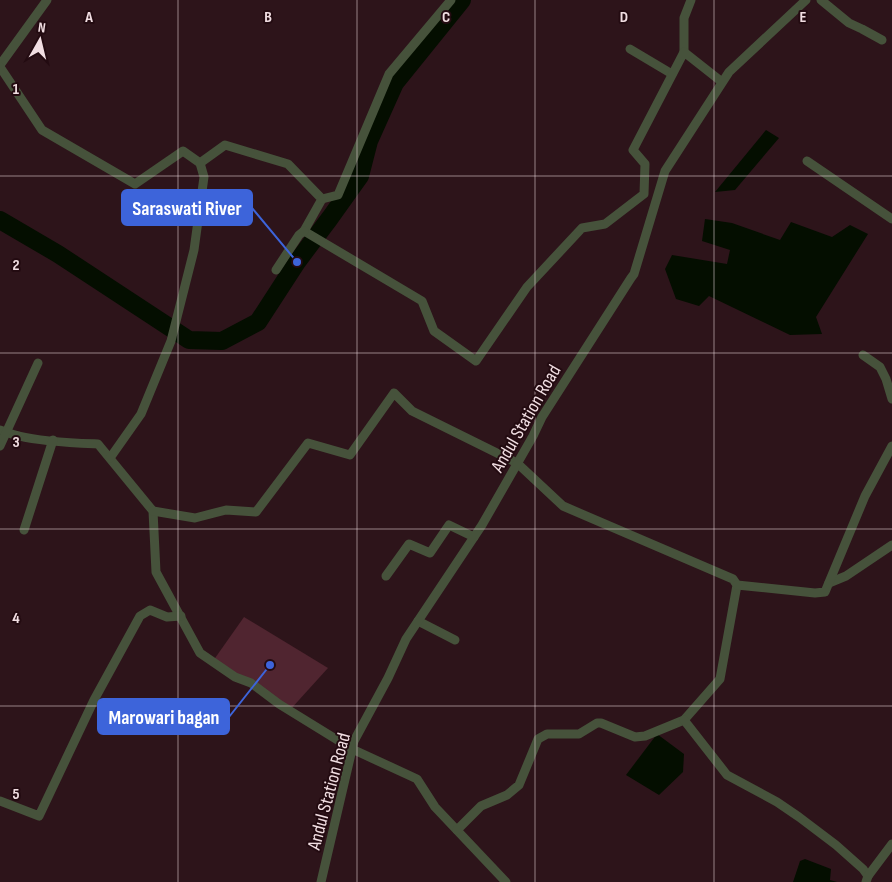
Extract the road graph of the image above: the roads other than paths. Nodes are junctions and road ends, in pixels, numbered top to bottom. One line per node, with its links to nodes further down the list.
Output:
1 (47, 0): 9 (street)
2 (451, 0): 14 (street)
3 (691, 0): 8 (street)
4 (806, 0): 11 (street, Andul Station Road)
5 (821, 0): 6 (street)
6 (882, 40)
7 (630, 49): 10 (street)
8 (684, 52): 10 (street); 11 (street)
9 (0, 66): 13 (street)
10 (672, 74): 16 (street)
11 (722, 82): 26 (street, Andul Station Road)
12 (807, 161): 15 (street)
13 (200, 163): 14 (street); 25 (street)
14 (322, 198): 16 (street)
15 (892, 220)
16 (304, 232): 17 (street)
17 (276, 270)
18 (863, 355): 20 (street)
19 (38, 363): 21 (street)
20 (892, 399)
21 (3, 431): 22 (street); 23 (street)
22 (53, 440): 25 (street); 28 (street)
23 (0, 446)
24 (892, 446): 32 (street)
25 (110, 458): 27 (street)
26 (517, 463): 27 (street); 29 (street, Andul Station Road); 33 (street)
27 (153, 511): 34 (street)
28 (24, 530)
29 (474, 537): 31 (street); 35 (street, Andul Station Road)
30 (892, 545): 32 (street)
31 (386, 576)
32 (829, 583): 33 (street)
33 (737, 585): 37 (street)
34 (180, 616): 38 (street); 39 (street)
35 (418, 621): 36 (street); 38 (street, Andul Station Road)
36 (455, 640)
37 (684, 720): 40 (street); 42 (street)
38 (352, 749): 40 (street); 43 (street, Andul Station Road)
39 (0, 801)
40 (457, 830): 44 (street)
41 (892, 844): 42 (street)
42 (867, 879)
43 (321, 882)
44 (506, 882)

